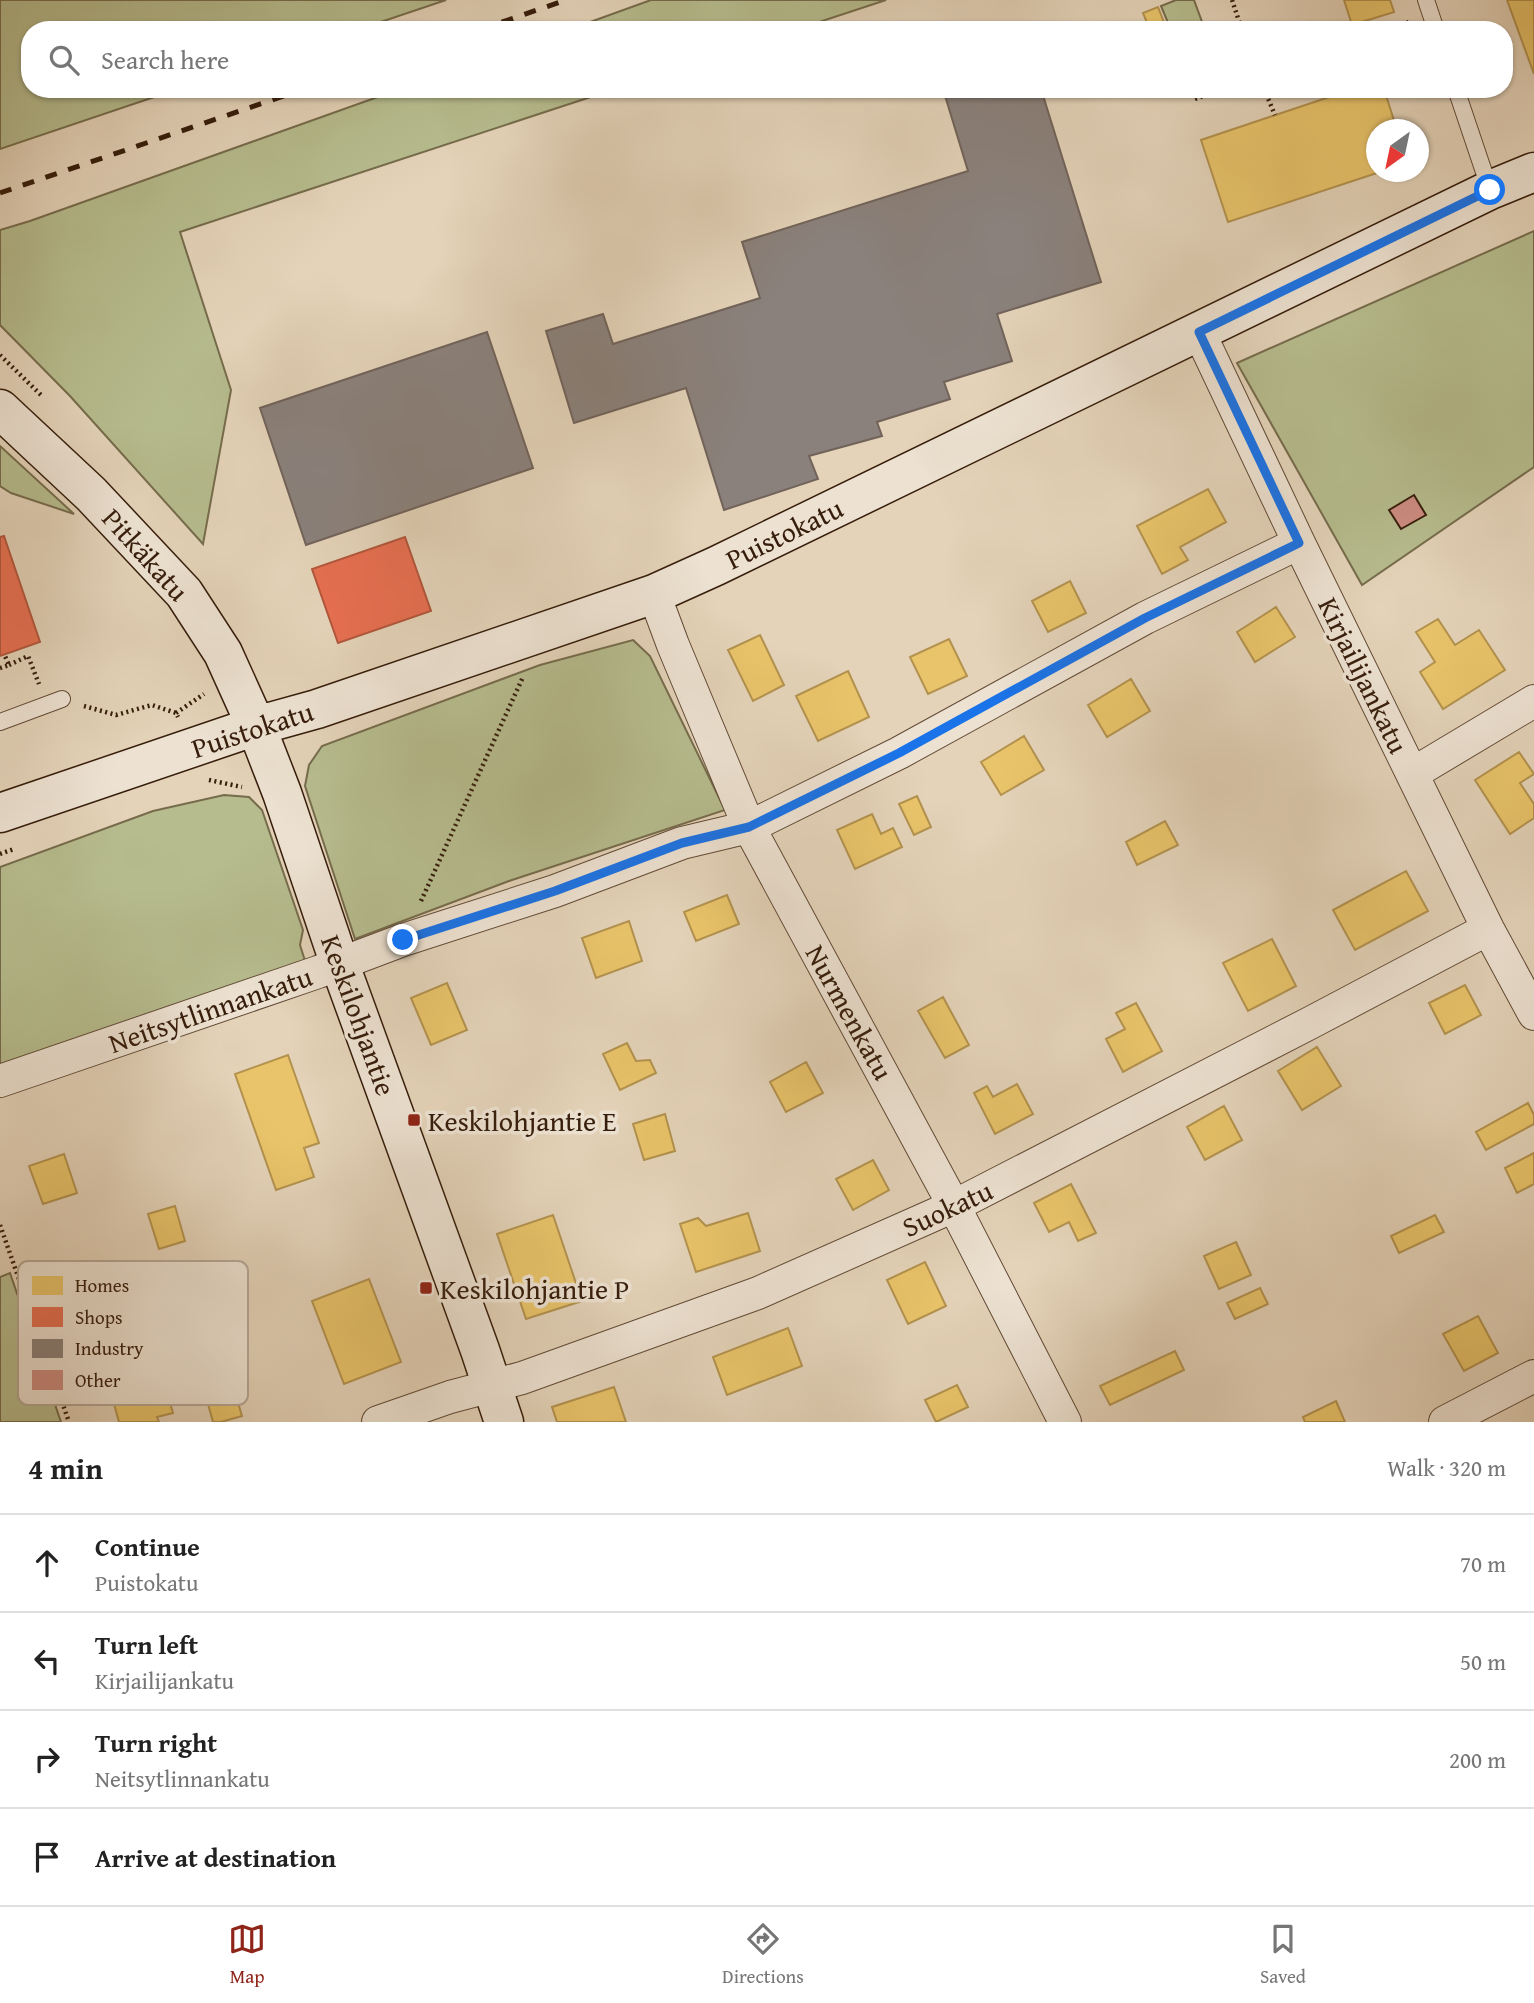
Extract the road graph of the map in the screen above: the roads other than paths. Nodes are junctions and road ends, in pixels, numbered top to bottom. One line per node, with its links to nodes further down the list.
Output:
1 (1426, 0): 2 (lane)
2 (1433, 21)
3 (1460, 98): 5 (lane)
4 (1534, 172): 5 (street, Puistokatu)
5 (1490, 190): 6 (street, Puistokatu)
6 (1199, 332): 8 (street, Kirjailijankatu); 9 (street, Puistokatu)
7 (0, 410): 13 (street, Pitkäkatu)
8 (1299, 543): 14 (street, Kirjailijankatu); 16 (street, Neitsytlinnankatu)
9 (654, 594): 13 (street, Puistokatu); 16 (street, Nurmenkatu)
10 (62, 699): 12 (lane)
11 (1534, 701): 14 (street)
12 (0, 722)
13 (256, 726): 15 (street, Puistokatu); 18 (street, Keskilohjantie)
14 (1412, 774): 17 (street, Kirjailijankatu)
15 (0, 813)
16 (749, 827): 18 (street, Neitsytlinnankatu); 21 (street, Nurmenkatu)
17 (1488, 929): 19 (street, Kirjailijankatu); 21 (street, Suokatu)
18 (340, 965): 20 (street, Neitsytlinnankatu); 23 (street, Keskilohjantie)
19 (1534, 1014)
20 (0, 1081)
21 (954, 1206): 23 (street, Suokatu); 26 (street, Nurmenkatu)
22 (1534, 1376): 27 (street)
23 (493, 1386): 24 (street, Suokatu); 25 (street, Keskilohjantie)
24 (377, 1422)
25 (504, 1422)
26 (1065, 1422)
27 (1445, 1422)

